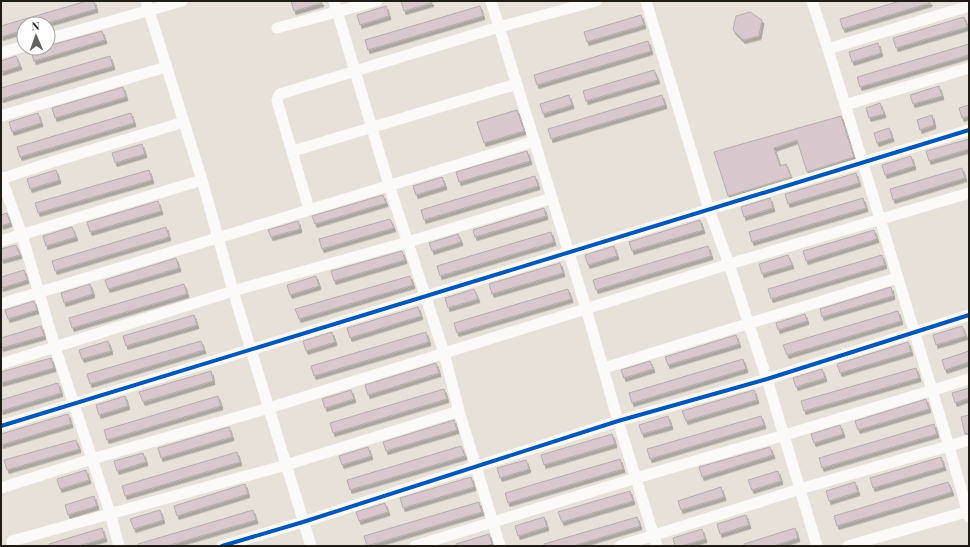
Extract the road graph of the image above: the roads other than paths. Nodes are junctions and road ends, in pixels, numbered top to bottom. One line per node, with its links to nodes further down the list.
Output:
1 (182, 1): 8 (street)
2 (334, 1): 10 (street)
3 (377, 1): 10 (street)
4 (491, 1): 11 (street)
5 (596, 1): 11 (street)
6 (646, 1): 35 (street)
7 (812, 1): 15 (street)
8 (147, 6): 13 (street); 17 (street)
9 (968, 6): 15 (street)
10 (338, 13): 12 (street); 19 (street)
11 (499, 27): 19 (street); 20 (street)
12 (277, 28)
13 (56, 36)
14 (16, 48): 16 (street)
15 (828, 49): 21 (street)
16 (1, 53)
17 (166, 67): 22 (street); 23 (street)
18 (969, 68): 21 (street)
19 (355, 70): 24 (street); 27 (street)
20 (517, 84): 24 (street); 26 (street)
21 (845, 106): 28 (street)
22 (1, 116)
23 (184, 122): 29 (street); 30 (street)
24 (372, 127): 27 (street); 31 (street)
25 (969, 130): 28 (street)
26 (535, 141): 31 (street); 33 (street)
27 (293, 151): 34 (street)
28 (863, 162): 35 (street); 36 (street)
29 (1, 178): 37 (street)
30 (202, 180): 37 (street); 38 (street)
31 (389, 185): 34 (street); 40 (street)
32 (969, 193): 36 (street)
33 (552, 198): 40 (street); 41 (street)
34 (310, 209): 38 (street)
35 (708, 210): 41 (street); 42 (street)
36 (880, 219): 42 (street); 43 (street)
37 (22, 235): 39 (street); 45 (street)
38 (219, 237): 44 (street); 45 (street)
39 (1, 241)
40 (408, 242): 44 (street); 46 (street)
41 (569, 252): 46 (street); 48 (street)
42 (729, 264): 48 (street); 50 (street)
43 (897, 278): 50 (street); 51 (street)
44 (233, 291): 52 (street); 53 (street)
45 (38, 293): 47 (street); 52 (street)
46 (426, 296): 53 (street); 54 (street)
47 (1, 304)
48 (586, 308): 54 (street); 56 (street)
49 (969, 316): 51 (street)
50 (748, 323): 56 (street); 57 (street)
51 (914, 332): 57 (street); 59 (street)
52 (55, 347): 55 (street); 60 (street)
53 (251, 349): 60 (street); 61 (street)
54 (444, 353): 61 (street); 62 (street)
55 (1, 364)
56 (604, 368): 63 (street)
57 (767, 379): 63 (street); 65 (street)
58 (969, 379): 59 (street)
59 (932, 390): 65 (street); 67 (street)
60 (73, 403): 64 (street); 68 (street)
61 (269, 408): 68 (street); 69 (street)
62 (459, 411): 69 (street); 70 (street)
63 (618, 421): 70 (street); 71 (street)
64 (1, 426)
65 (785, 435): 71 (street); 73 (street)
66 (969, 440): 67 (street)
67 (949, 446): 73 (street); 75 (street)
68 (92, 459): 72 (street); 74 (street)
69 (286, 465): 74 (street); 76 (street)
70 (476, 467): 76 (street); 77 (street)
71 (636, 478): 77 (street); 78 (street)
72 (1, 488)
73 (800, 489): 78 (street); 86 (street)
74 (110, 513): 79 (street); 80 (street)
75 (968, 513): 87 (street)
76 (304, 522): 81 (street); 82 (street)
77 (493, 523): 83 (street); 84 (street)
78 (655, 541): 85 (street)
79 (14, 546)
80 (119, 546)
81 (222, 546)
82 (312, 546)
83 (415, 546)
84 (500, 546)
85 (620, 546)
86 (817, 546)
87 (848, 546)

